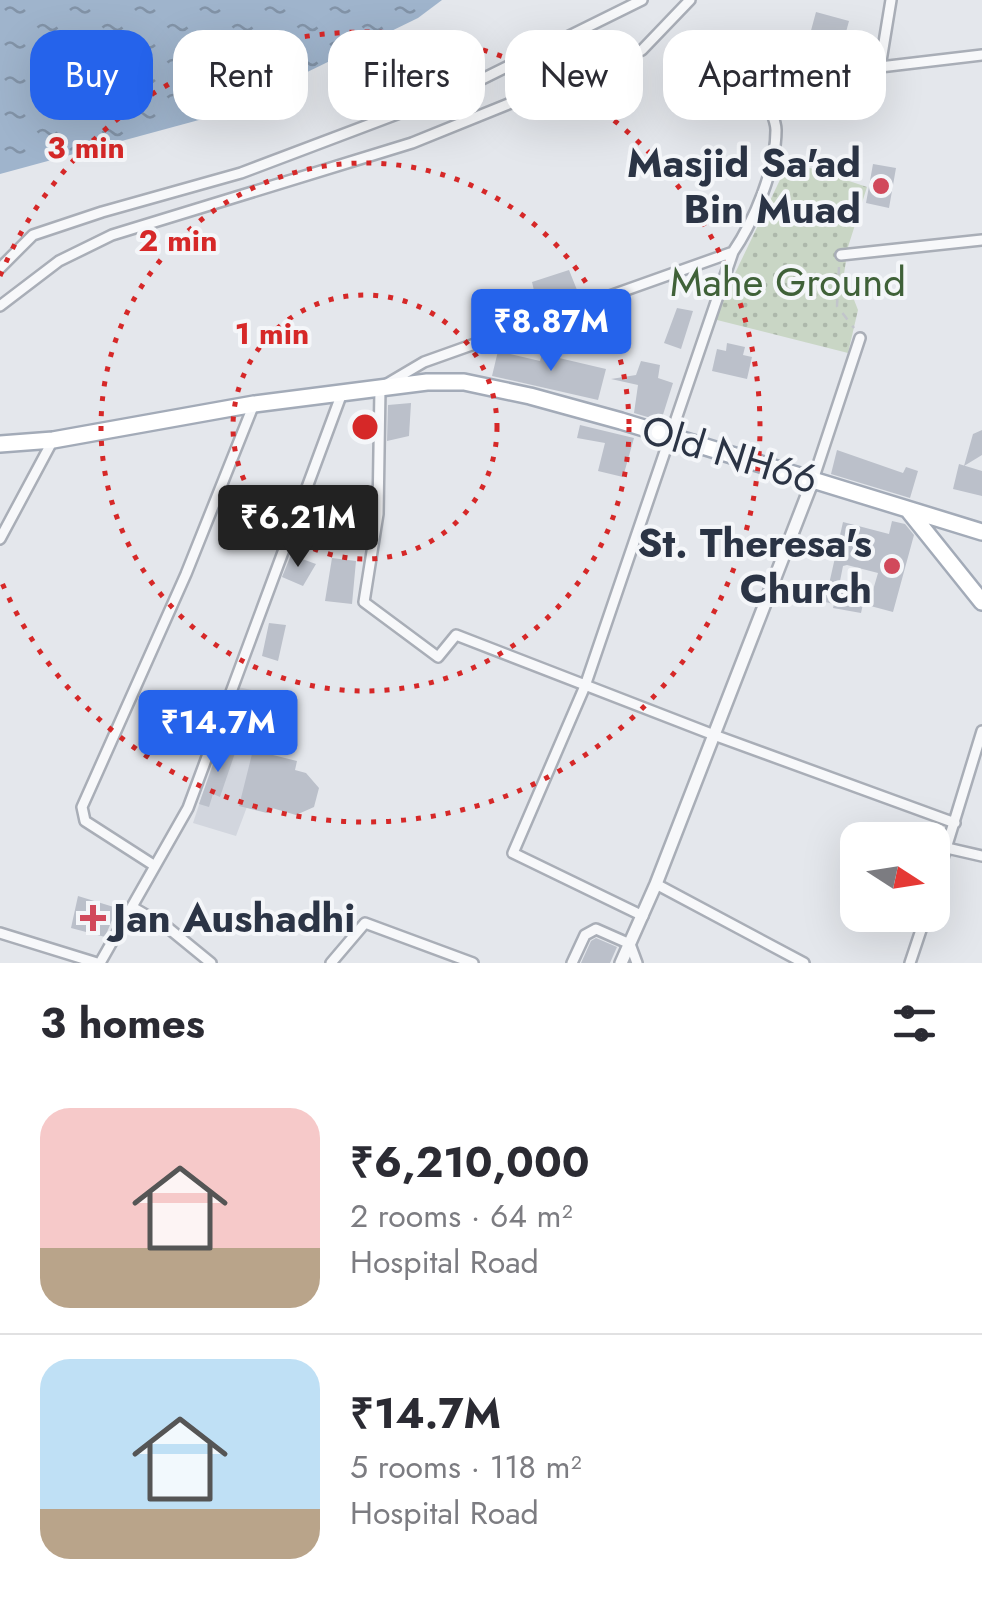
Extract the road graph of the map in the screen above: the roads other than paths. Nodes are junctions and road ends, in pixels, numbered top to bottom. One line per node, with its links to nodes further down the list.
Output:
1 (642, 0): 11 (street)
2 (690, 0): 12 (street)
3 (892, 0): 4 (street)
4 (886, 34)
5 (982, 55): 6 (street)
6 (886, 66)
7 (775, 120): 9 (street)
8 (982, 240): 10 (street)
9 (733, 252): 14 (street); 17 (street)
10 (840, 255)
11 (0, 268)
12 (0, 306)
13 (860, 338): 20 (street)
14 (380, 388): 15 (main road, Old NH66); 17 (main road, Old NH66); 25 (street)
15 (342, 393): 16 (main road, Old NH66); 32 (street)
16 (254, 404): 18 (main road, Old NH66); 32 (street)
17 (668, 435): 20 (main road, Old NH66); 25 (street)
18 (53, 440): 19 (main road, Old NH66); 23 (street)
19 (0, 444)
20 (812, 480): 21 (main road, Old NH66); 27 (street)
21 (909, 510): 22 (main road, Old NH66); 24 (main road)
22 (982, 532)
23 (0, 539)
24 (982, 602)
25 (584, 686): 27 (street); 35 (street)
26 (982, 732): 28 (street)
27 (714, 735): 28 (street); 33 (street)
28 (955, 822): 29 (street)
29 (950, 838)
30 (950, 849): 31 (street)
31 (982, 856)
32 (155, 866): 34 (street)
33 (656, 884): 35 (street); 46 (street)
34 (132, 906): 39 (street); 40 (street)
35 (643, 916): 38 (street)
36 (920, 932): 47 (street)
37 (0, 933): 39 (street)
38 (630, 944): 43 (street); 44 (street); 45 (street)
39 (98, 963)
40 (211, 963)
41 (331, 963): 42 (street)
42 (473, 963)
43 (572, 963)
44 (621, 963)
45 (637, 963)
46 (804, 963)
47 (910, 963)

